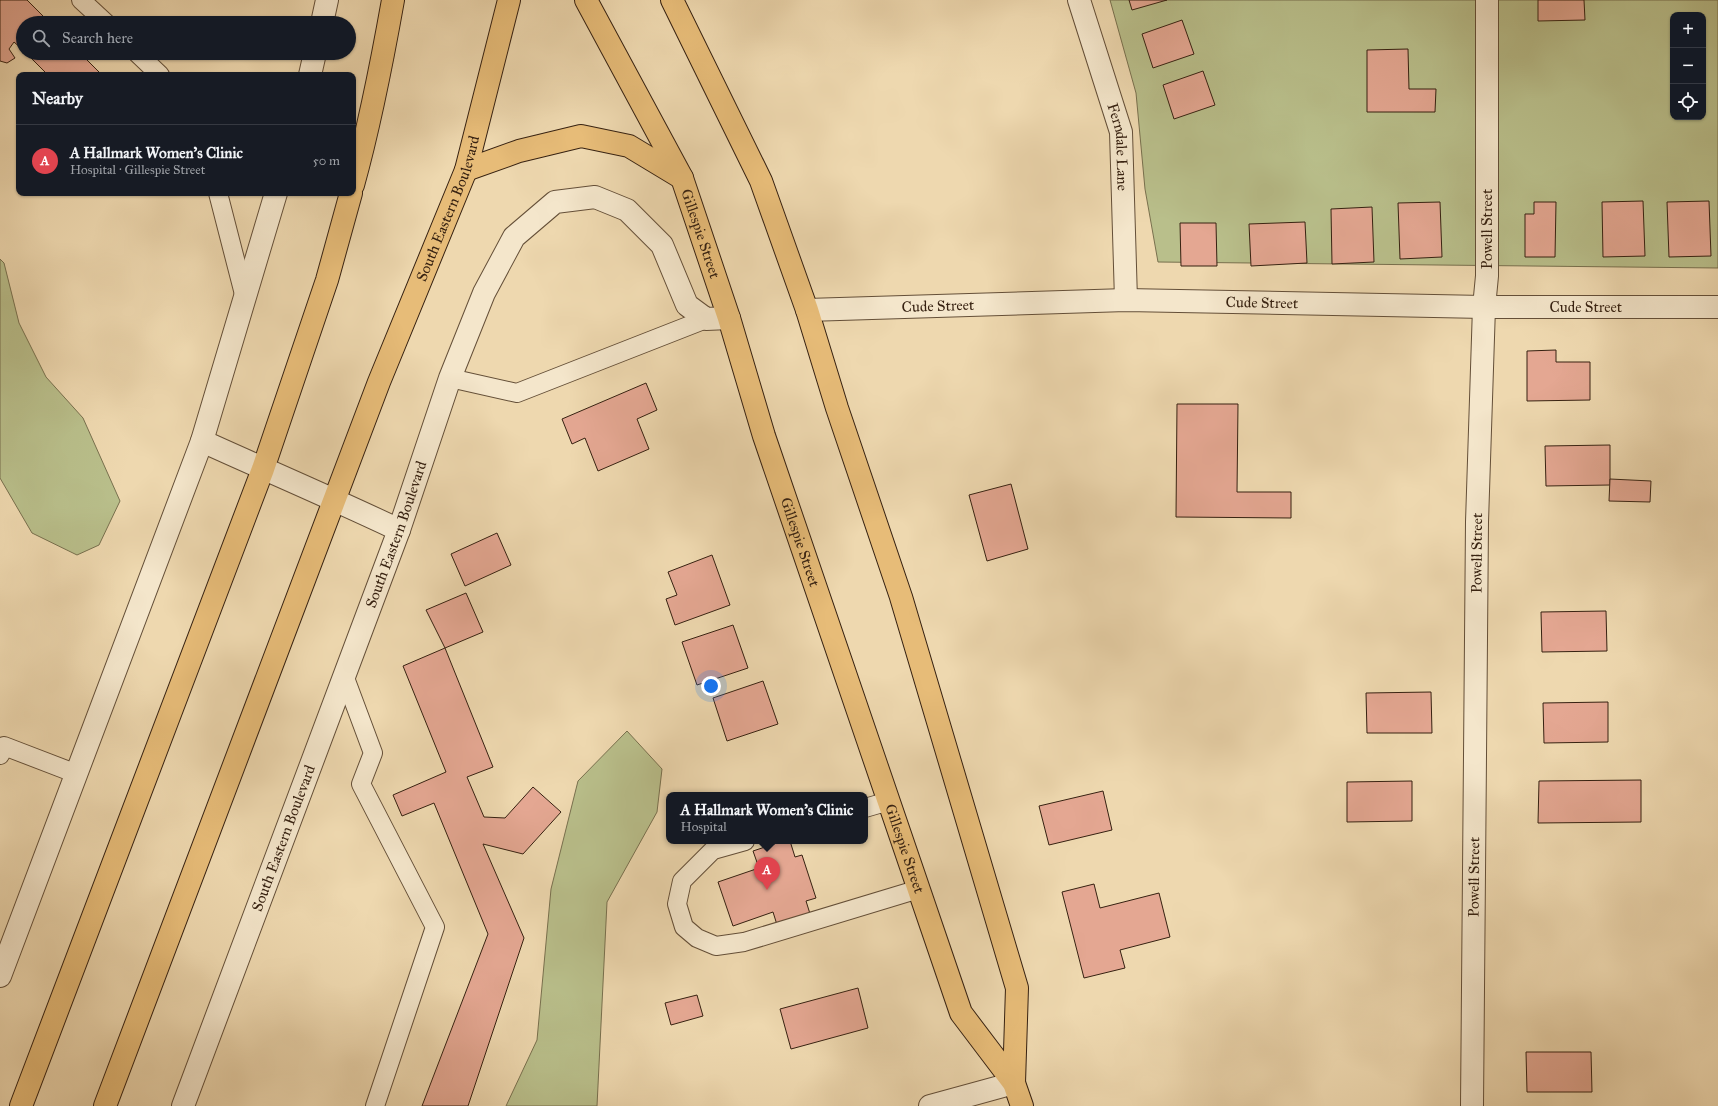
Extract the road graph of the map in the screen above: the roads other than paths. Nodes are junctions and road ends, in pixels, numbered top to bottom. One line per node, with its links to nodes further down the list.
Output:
1 (81, 0): 9 (lane)
2 (327, 0): 10 (street)
3 (393, 0): 16 (main road)
4 (509, 0): 15 (main road, South Eastern Boulevard)
5 (586, 0): 17 (main road, Gillespie Street)
6 (672, 0): 25 (main road, Gillespie Street)
7 (1080, 0): 22 (street, Ferndale Lane)
8 (1487, 0): 23 (street, Powell Street)
9 (98, 16)
10 (324, 16)
11 (144, 60): 13 (lane)
12 (313, 60): 14 (street)
13 (157, 72)
14 (311, 72)
15 (466, 170): 17 (main road); 31 (main road, South Eastern Boulevard)
16 (356, 174)
17 (682, 178): 26 (main road, Gillespie Street)
18 (219, 196): 21 (lane)
19 (275, 196): 21 (street)
20 (350, 196): 30 (main road)
21 (245, 298): 29 (street)
22 (1126, 300): 23 (street, Cude Street); 25 (street, Cude Street)
23 (1484, 307): 24 (street, Cude Street); 48 (street, Powell Street)
24 (1718, 307)
25 (807, 310): 41 (main road, Gillespie Street)
26 (729, 318): 27 (street); 36 (main road, Gillespie Street)
27 (706, 319): 28 (lane); 28 (street, South Eastern Boulevard)
28 (450, 378): 32 (street, South Eastern Boulevard)
29 (202, 441): 30 (street); 35 (street)
30 (263, 469): 31 (street); 43 (main road)
31 (335, 500): 32 (street); 44 (main road, South Eastern Boulevard)
32 (399, 530): 33 (street, South Eastern Boulevard)
33 (345, 678): 45 (street, South Eastern Boulevard); 46 (lane)
34 (1, 748): 35 (lane)
35 (77, 774): 40 (street)
36 (889, 801): 37 (lane); 39 (main road, Gillespie Street)
37 (868, 807)
38 (734, 844): 39 (lane)
39 (918, 889): 41 (main road, Gillespie Street)
40 (0, 976)
41 (1014, 1083): 42 (street); 47 (main road, Gillespie Street)
42 (939, 1105)
43 (21, 1106)
44 (105, 1106)
45 (183, 1106)
46 (375, 1106)
47 (1022, 1106)
48 (1472, 1106)

